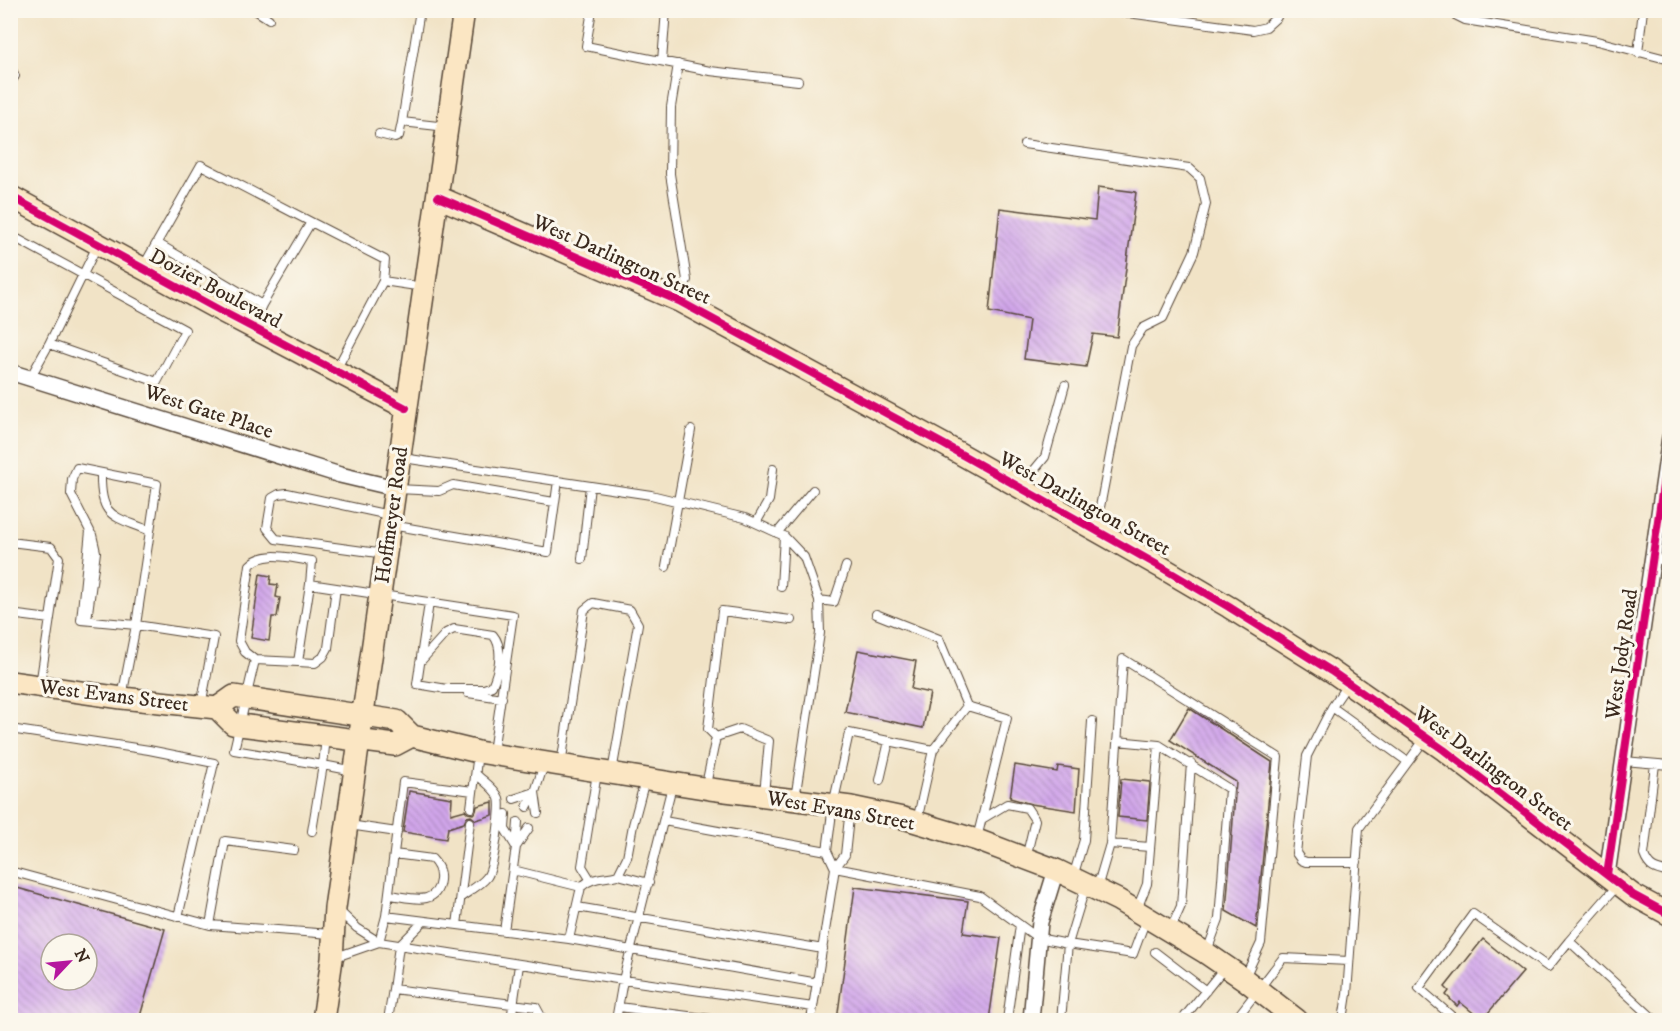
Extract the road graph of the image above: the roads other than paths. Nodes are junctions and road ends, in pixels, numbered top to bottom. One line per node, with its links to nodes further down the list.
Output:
1 (255, 10): 10 (lane)
2 (420, 10): 18 (lane)
3 (592, 10): 13 (lane)
4 (666, 10): 13 (lane)
5 (1106, 10): 6 (lane)
6 (1278, 10)
7 (1450, 10): 11 (lane)
8 (1643, 10): 11 (lane)
9 (457, 12): 19 (main road, Hoffmeyer Road)
10 (269, 19)
11 (1638, 53): 12 (lane)
12 (1670, 60)
13 (662, 61): 14 (lane)
14 (678, 64): 16 (lane); 32 (lane)
15 (10, 66): 17 (lane)
16 (798, 81)
17 (10, 83)
18 (402, 122): 19 (lane); 20 (lane)
19 (447, 128): 23 (main road, Hoffmeyer Road)
20 (379, 134)
21 (1024, 144): 56 (lane)
22 (10, 196): 27 (main road, Dozier Boulevard)
23 (438, 197): 31 (main road, Hoffmeyer Road); 32 (main road, West Darlington Street)
24 (311, 222): 26 (lane); 30 (lane); 33 (lane)
25 (10, 235): 29 (lane)
26 (157, 243): 28 (lane); 33 (lane)
27 (98, 244): 28 (main road, Dozier Boulevard); 29 (lane)
28 (142, 268): 34 (main road, Dozier Boulevard)
29 (83, 274): 35 (lane); 35 (lane)
30 (383, 281): 31 (lane); 36 (lane)
31 (424, 287): 40 (main road, Hoffmeyer Road)
32 (679, 301): 48 (main road, West Darlington Street)
33 (262, 305): 34 (lane)
34 (251, 327): 36 (main road, Dozier Boulevard)
35 (49, 344): 38 (lane)
36 (336, 371): 40 (main road, Dozier Boulevard)
37 (10, 372): 38 (street, West Gate Place)
38 (30, 378): 50 (street, West Gate Place)
39 (1065, 385): 48 (lane)
40 (406, 408): 43 (main road, Hoffmeyer Road)
41 (692, 430): 53 (lane)
42 (1670, 437): 49 (street, West Jody Road)
43 (399, 457): 46 (lane); 50 (main road, Hoffmeyer Road)
44 (773, 469): 55 (lane)
45 (101, 473): 57 (lane); 57 (lane); 76 (lane)
46 (558, 481): 47 (lane); 52 (lane)
47 (590, 486): 53 (lane); 61 (lane)
48 (1020, 487): 56 (main road, West Darlington Street)
49 (1666, 487): 62 (street, West Jody Road)
50 (395, 488): 52 (lane); 54 (main road, Hoffmeyer Road)
51 (813, 490): 58 (lane)
52 (555, 502): 54 (lane)
53 (679, 502): 55 (lane); 65 (lane)
54 (390, 520): 60 (main road, Hoffmeyer Road); 60 (lane)
55 (756, 523): 58 (lane)
56 (1096, 530): 81 (main road, West Darlington Street)
57 (150, 531): 76 (lane)
58 (781, 535): 67 (lane); 70 (lane)
59 (10, 542): 74 (lane)
60 (385, 554): 69 (main road, Hoffmeyer Road)
61 (582, 559)
62 (1653, 559): 63 (lane); 104 (street, West Jody Road)
63 (1670, 561)
64 (846, 566): 70 (lane)
65 (666, 567)
66 (310, 584): 68 (lane); 77 (lane); 78 (lane)
67 (781, 586)
68 (336, 588): 69 (lane); 78 (lane)
69 (380, 595): 71 (lane); 90 (main road, Hoffmeyer Road)
70 (819, 600): 122 (lane)
71 (429, 603): 79 (lane); 85 (lane)
72 (10, 614): 74 (lane)
73 (876, 614): 87 (lane)
74 (50, 619): 82 (lane)
75 (791, 620): 96 (lane)
76 (136, 625): 84 (lane); 88 (lane)
77 (255, 660): 78 (lane); 86 (lane)
78 (298, 662)
79 (420, 662): 83 (lane); 83 (lane)
80 (10, 682): 82 (main road, West Evans Street)
81 (1348, 683): 89 (lane); 97 (main road, West Darlington Street)
82 (40, 686): 84 (main road, West Evans Street)
83 (443, 689): 85 (lane)
84 (122, 698): 88 (main road, West Evans Street)
85 (502, 698): 103 (lane)
86 (245, 699): 88 (main road, West Evans Street); 90 (main road, West Evans Street); 92 (lane)
87 (967, 706): 102 (lane); 128 (lane)
88 (209, 707): 92 (main road, West Evans Street)
89 (1332, 707): 105 (lane); 145 (lane)
90 (363, 716): 95 (main road, West Evans Street); 98 (main road, Hoffmeyer Road)
91 (1092, 721): 153 (lane)
92 (240, 725): 94 (main road, West Evans Street); 109 (lane)
93 (10, 729): 163 (lane)
94 (327, 736): 98 (main road, West Evans Street); 109 (lane)
95 (412, 736): 98 (main road, West Evans Street); 103 (main road, West Evans Street)
96 (716, 737): 117 (lane); 120 (lane)
97 (1426, 738): 105 (lane); 152 (main road, West Darlington Street)
98 (360, 741): 111 (main road, Hoffmeyer Road)
99 (890, 741): 102 (lane); 115 (lane); 123 (lane)
100 (1117, 741): 101 (lane); 138 (lane); 188 (lane)
101 (1159, 745): 106 (lane); 140 (lane)
102 (933, 750): 132 (lane)
103 (486, 753): 107 (main road, West Evans Street); 113 (lane)
104 (1624, 761): 108 (lane); 152 (street, West Jody Road)
105 (1408, 762): 145 (lane)
106 (1191, 763): 170 (lane); 181 (lane)
107 (553, 764): 112 (main road, West Evans Street); 112 (lane); 119 (lane)
108 (1656, 764): 110 (lane); 149 (lane)
109 (323, 765): 111 (lane); 135 (lane)
110 (1670, 765)
111 (355, 771): 133 (main road, Hoffmeyer Road)
112 (604, 772): 114 (main road, West Evans Street); 151 (lane)
113 (476, 774): 118 (lane); 157 (lane)
114 (646, 779): 116 (main road, West Evans Street); 150 (lane)
115 (880, 780)
116 (673, 783): 117 (main road, West Evans Street); 129 (lane)
117 (705, 789): 120 (main road, West Evans Street)
118 (473, 791): 125 (lane); 136 (lane)
119 (535, 792): 121 (lane); 124 (lane); 126 (lane)
120 (763, 796): 122 (main road, West Evans Street)
121 (514, 800)
122 (795, 800): 123 (main road, West Evans Street)
123 (842, 806): 132 (main road, West Evans Street); 142 (lane); 146 (lane)
124 (527, 807)
125 (471, 808)
126 (538, 813)
127 (506, 814): 139 (lane)
128 (982, 819): 137 (lane); 144 (lane)
129 (664, 821): 142 (lane); 154 (lane)
130 (470, 822): 157 (lane)
131 (518, 822): 139 (lane)
132 (917, 822): 137 (main road, West Evans Street)
133 (349, 825): 136 (lane); 159 (main road, Hoffmeyer Road)
134 (529, 828): 139 (lane)
135 (312, 831)
136 (397, 832): 143 (lane)
137 (977, 840): 144 (main road, West Evans Street)
138 (1110, 844): 140 (lane); 153 (lane)
139 (516, 847): 147 (lane)
140 (1150, 847): 160 (lane)
141 (294, 850): 166 (lane)
142 (827, 851): 146 (lane)
143 (394, 854): 156 (lane); 156 (lane)
144 (1026, 859): 153 (main road, West Evans Street)
145 (1357, 862): 183 (lane)
146 (835, 868): 168 (lane); 179 (lane)
147 (513, 870): 155 (lane); 169 (lane)
148 (10, 871): 163 (lane)
149 (1670, 873)
150 (618, 875): 151 (lane); 154 (lane)
151 (590, 879): 155 (lane)
152 (1613, 880): 161 (main road, West Darlington Street); 175 (lane)
153 (1077, 881): 160 (main road, West Evans Street); 172 (street); 176 (lane)
154 (649, 883): 164 (lane)
155 (581, 887): 158 (lane)
156 (389, 895): 162 (lane)
157 (461, 897): 167 (lane)
158 (577, 907): 164 (lane); 173 (lane)
159 (335, 908): 171 (main road, Hoffmeyer Road); 174 (lane)
160 (1141, 914): 170 (main road, West Evans Street); 176 (lane)
161 (1670, 915)
162 (386, 916): 165 (lane); 174 (lane)
163 (178, 917): 166 (lane)
164 (639, 918): 178 (lane); 179 (lane)
165 (424, 921): 167 (lane); 177 (lane)
166 (210, 925): 171 (lane)
167 (457, 925): 169 (lane)
168 (1020, 925): 172 (lane); 201 (lane)
169 (504, 931): 173 (lane)
170 (1170, 931): 181 (main road, West Evans Street)
171 (334, 935): 182 (main road, Hoffmeyer Road)
172 (1038, 938): 176 (lane); 202 (street)
173 (569, 939): 178 (lane)
174 (379, 942): 177 (lane); 182 (lane)
175 (1569, 942): 208 (lane); 209 (lane)
176 (1068, 944): 203 (lane)
177 (399, 946): 184 (lane); 189 (lane)
178 (630, 949): 186 (lane); 187 (lane)
179 (823, 949): 187 (lane)
180 (1155, 952): 190 (lane)
181 (1206, 953): 185 (main road, West Evans Street)
182 (332, 958): 194 (main road, Hoffmeyer Road)
183 (1349, 961): 188 (lane); 207 (lane)
184 (519, 965): 186 (lane); 191 (lane)
185 (1226, 966): 188 (main road, West Evans Street); 190 (lane)
186 (622, 980): 192 (lane); 193 (lane)
187 (818, 983): 193 (lane)
188 (1251, 984): 205 (lane); 206 (main road, West Evans Street)
189 (393, 989): 191 (lane); 195 (lane)
190 (1206, 991): 204 (lane)
191 (514, 1004): 196 (lane); 197 (lane)
192 (619, 1007): 198 (lane); 199 (lane)
193 (813, 1007): 200 (lane)
194 (323, 1020)
195 (388, 1020)
196 (511, 1020)
197 (543, 1020)
198 (616, 1020)
199 (719, 1020)
200 (811, 1020)
201 (1007, 1020)
202 (1031, 1020)
203 (1061, 1020)
204 (1182, 1020)
205 (1234, 1020)
206 (1297, 1020)
207 (1343, 1020)
208 (1456, 1020)
209 (1655, 1020)

